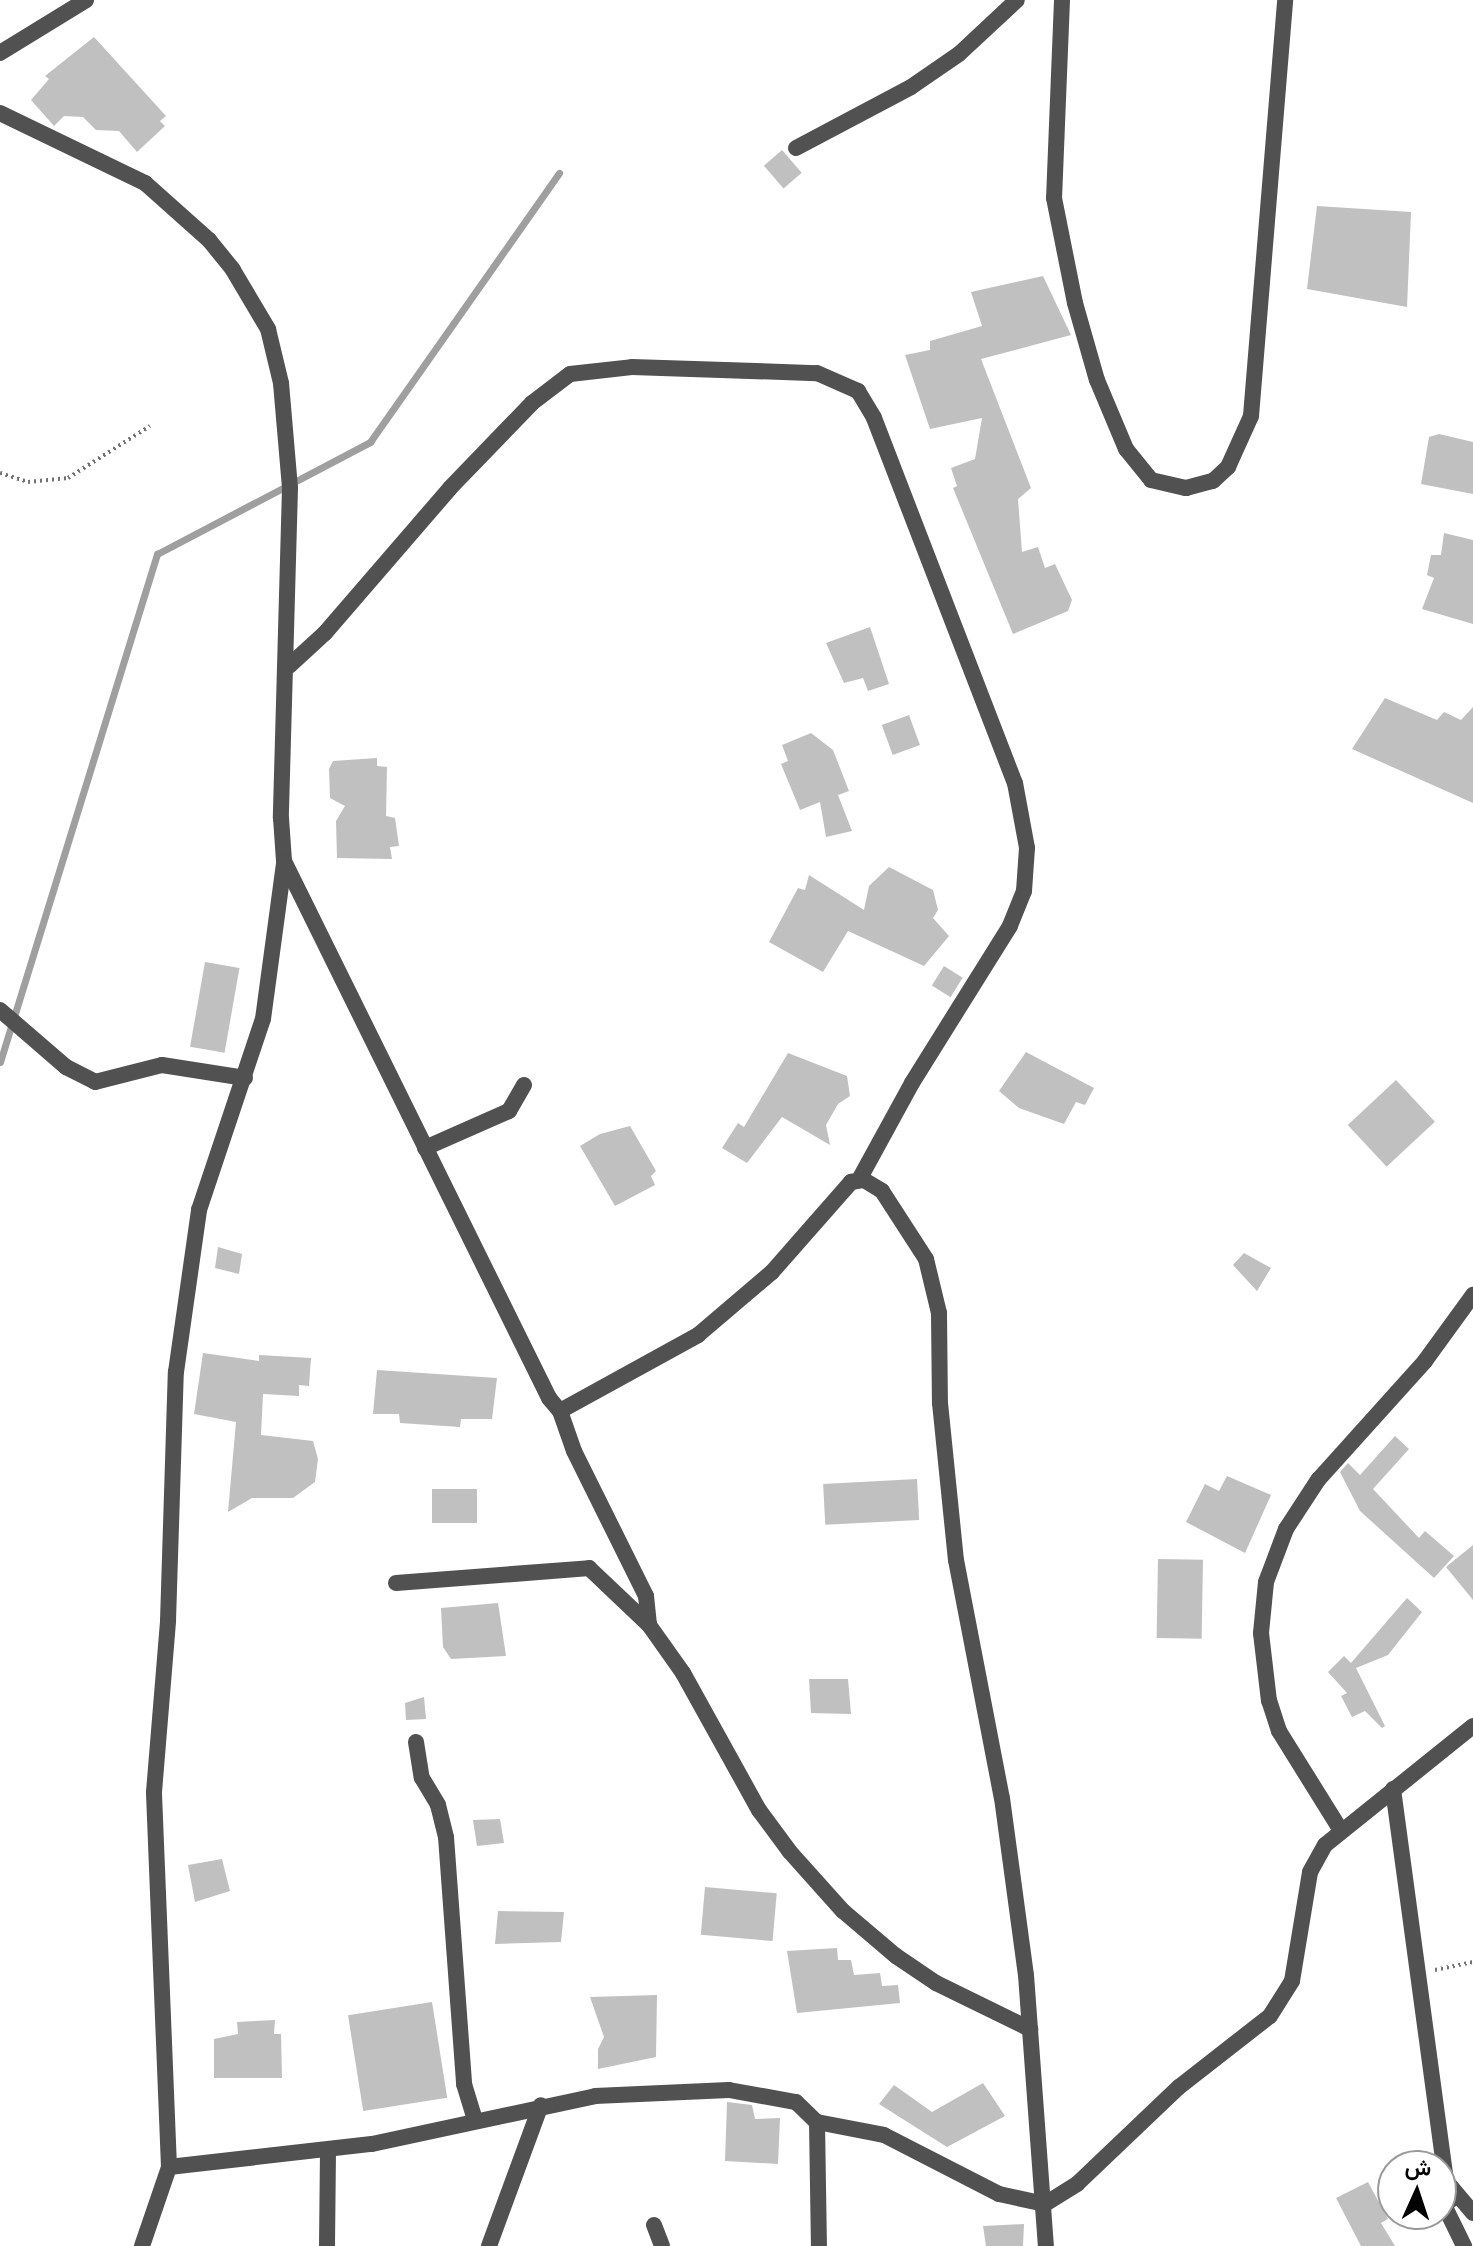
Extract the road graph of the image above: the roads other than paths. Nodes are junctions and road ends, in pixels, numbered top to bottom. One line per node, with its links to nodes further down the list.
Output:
1 (86, 0): 5 (street)
2 (1017, 0): 7 (street)
3 (1062, 0): 4 (street)
4 (1285, 0)
5 (0, 53)
6 (0, 113): 8 (street)
7 (796, 148)
8 (289, 666): 9 (street); 14 (street)
9 (284, 861): 11 (street); 13 (street)
10 (0, 1010): 11 (street)
11 (245, 1078): 29 (street)
12 (524, 1085): 13 (street)
13 (425, 1148): 16 (street)
14 (859, 1180): 16 (street); 23 (street)
15 (1473, 1295): 22 (street)
16 (560, 1411): 18 (street)
17 (396, 1583): 18 (street)
18 (649, 1625): 23 (street)
19 (1473, 1726): 21 (street)
20 (416, 1742): 25 (street)
21 (1393, 1789): 22 (street); 28 (street)
22 (1340, 1829): 31 (street)
23 (1030, 2029): 31 (street)
24 (541, 2105): 25 (street); 26 (street); 36 (street)
25 (475, 2119): 27 (street)
26 (817, 2122): 31 (street); 38 (street)
27 (328, 2150): 29 (street); 35 (street)
28 (1442, 2150)
29 (169, 2167): 34 (street)
30 (1457, 2195): 32 (street)
31 (1045, 2204): 39 (street)
32 (1473, 2213)
33 (654, 2225): 37 (street)
34 (142, 2246)
35 (327, 2246)
36 (489, 2246)
37 (662, 2246)
38 (819, 2246)
39 (1046, 2246)

